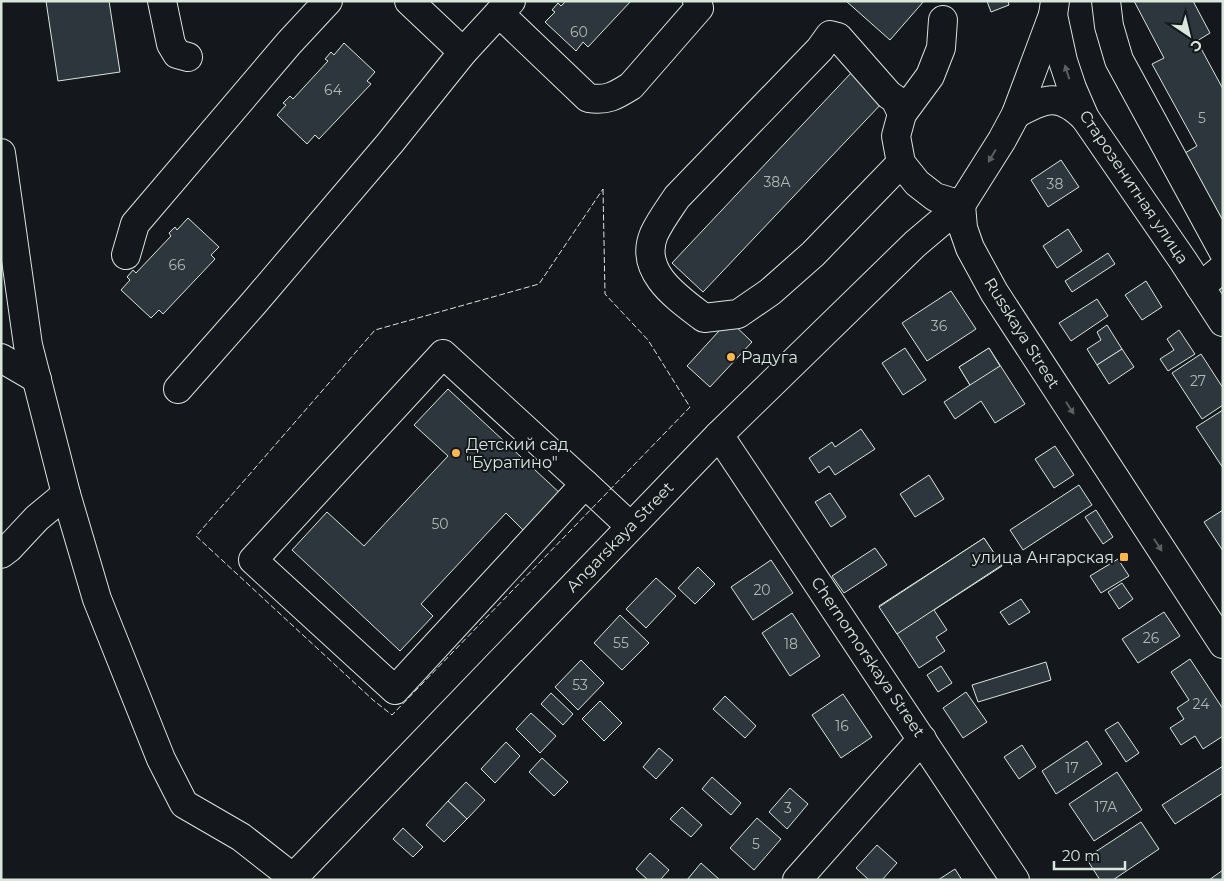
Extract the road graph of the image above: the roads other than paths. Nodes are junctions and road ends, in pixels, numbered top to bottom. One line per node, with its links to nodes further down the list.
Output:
1 (162, 1): 10 (main road)
2 (328, 1): 20 (main road)
3 (409, 1): 9 (main road)
4 (697, 1): 6 (main road)
5 (1106, 1): 19 (main road)
6 (505, 7): 9 (main road)
7 (1054, 8): 12 (main road); 13 (main road, Старозенитная улица, one-way to 7)
8 (943, 20): 11 (main road)
9 (463, 52): 26 (main road)
10 (188, 57)
11 (902, 114): 15 (main road); 15 (main road)
12 (1016, 114): 13 (main road); 16 (main road, one-way to 16)
13 (1085, 118): 22 (main road, Старозенитная улица)
14 (1, 153): 25 (main road)
15 (902, 163): 16 (main road)
16 (961, 205): 17 (main road, Angarskaya Street); 18 (main road, Russkaya Street)
17 (916, 244): 18 (main road); 27 (main road, Angarskaya Street)
18 (970, 248): 32 (main road, Russkaya Street, one-way to 32)
19 (1223, 251)
20 (126, 255)
21 (1223, 268): 22 (main road)
22 (1200, 287): 23 (main road, Старозенитная улица)
23 (1223, 322)
24 (1, 358): 25 (main road)
25 (37, 379): 29 (main road)
26 (178, 388)
27 (719, 434): 30 (main road, Angarskaya Street); 33 (main road, Chernomorskaya Street)
28 (585, 484): 28 (main road); 30 (main road)
29 (66, 494): 31 (main road); 34 (main road)
30 (630, 526): 34 (main road, Angarskaya Street)
31 (1, 554)
32 (1223, 644)
33 (922, 739): 35 (main road); 36 (main road, Chernomorskaya Street)
34 (293, 879)
35 (797, 880)
36 (1015, 880)

